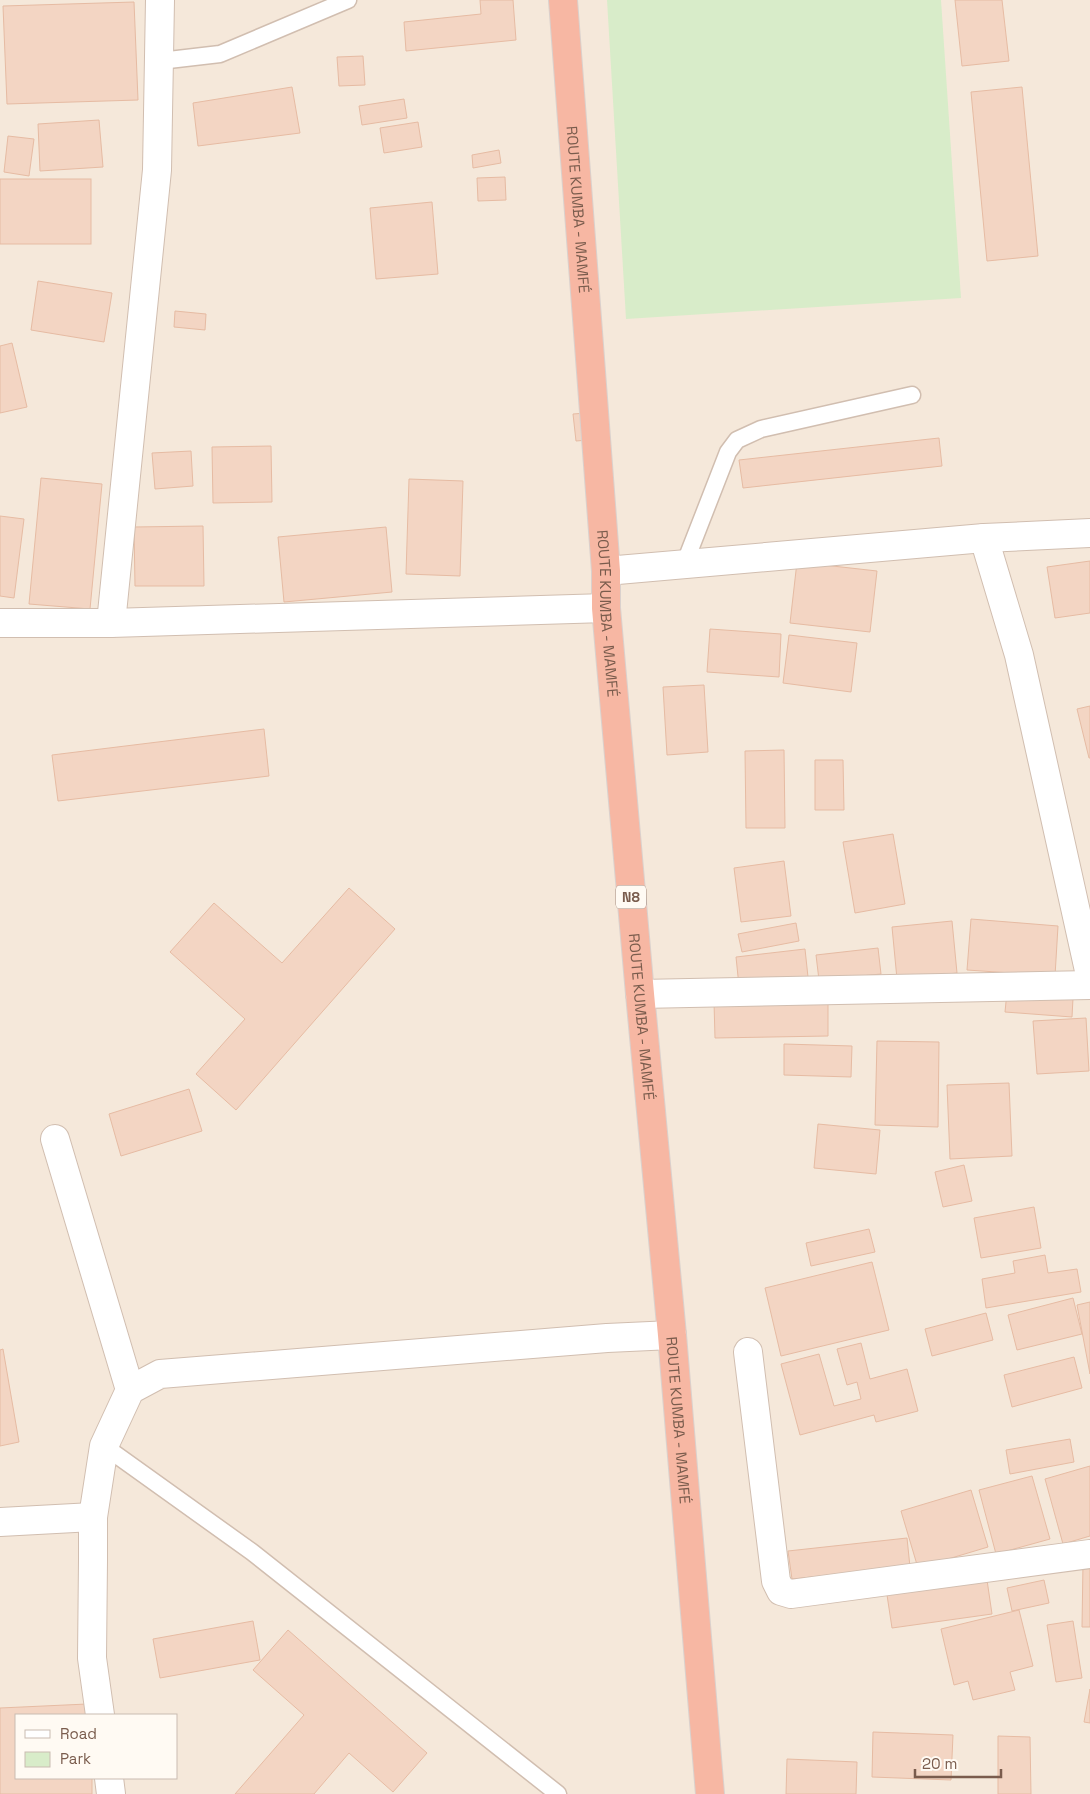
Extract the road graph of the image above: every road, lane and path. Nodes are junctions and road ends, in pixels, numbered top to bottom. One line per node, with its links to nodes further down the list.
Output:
1 (160, 0): 4 (street)
2 (348, 0): 4 (lane)
3 (563, 0): 9 (highway, ROUTE KUMBA - MAMFÉ / N8)
4 (160, 60): 12 (street)
5 (912, 395): 8 (lane)
6 (1090, 533): 7 (street)
7 (984, 538): 8 (street); 13 (street)
8 (684, 564): 9 (street)
9 (606, 571): 10 (highway, ROUTE KUMBA - MAMFÉ / N8)
10 (606, 608): 12 (street); 15 (highway, ROUTE KUMBA - MAMFÉ / N8)
11 (0, 622): 12 (street)
12 (111, 623)
13 (1090, 975)
14 (1090, 986): 15 (street)
15 (640, 994): 17 (highway, ROUTE KUMBA - MAMFÉ / N8)
16 (55, 1140): 19 (street)
17 (672, 1335): 19 (street); 28 (highway, ROUTE KUMBA - MAMFÉ / N8)
18 (748, 1352): 23 (street)
19 (130, 1390): 20 (street)
20 (104, 1446): 21 (street); 27 (lane)
21 (93, 1518): 22 (street); 24 (street)
22 (0, 1522)
23 (1090, 1554)
24 (100, 1714)
25 (109, 1779): 26 (street)
26 (111, 1794)
27 (558, 1794)
28 (710, 1794)

